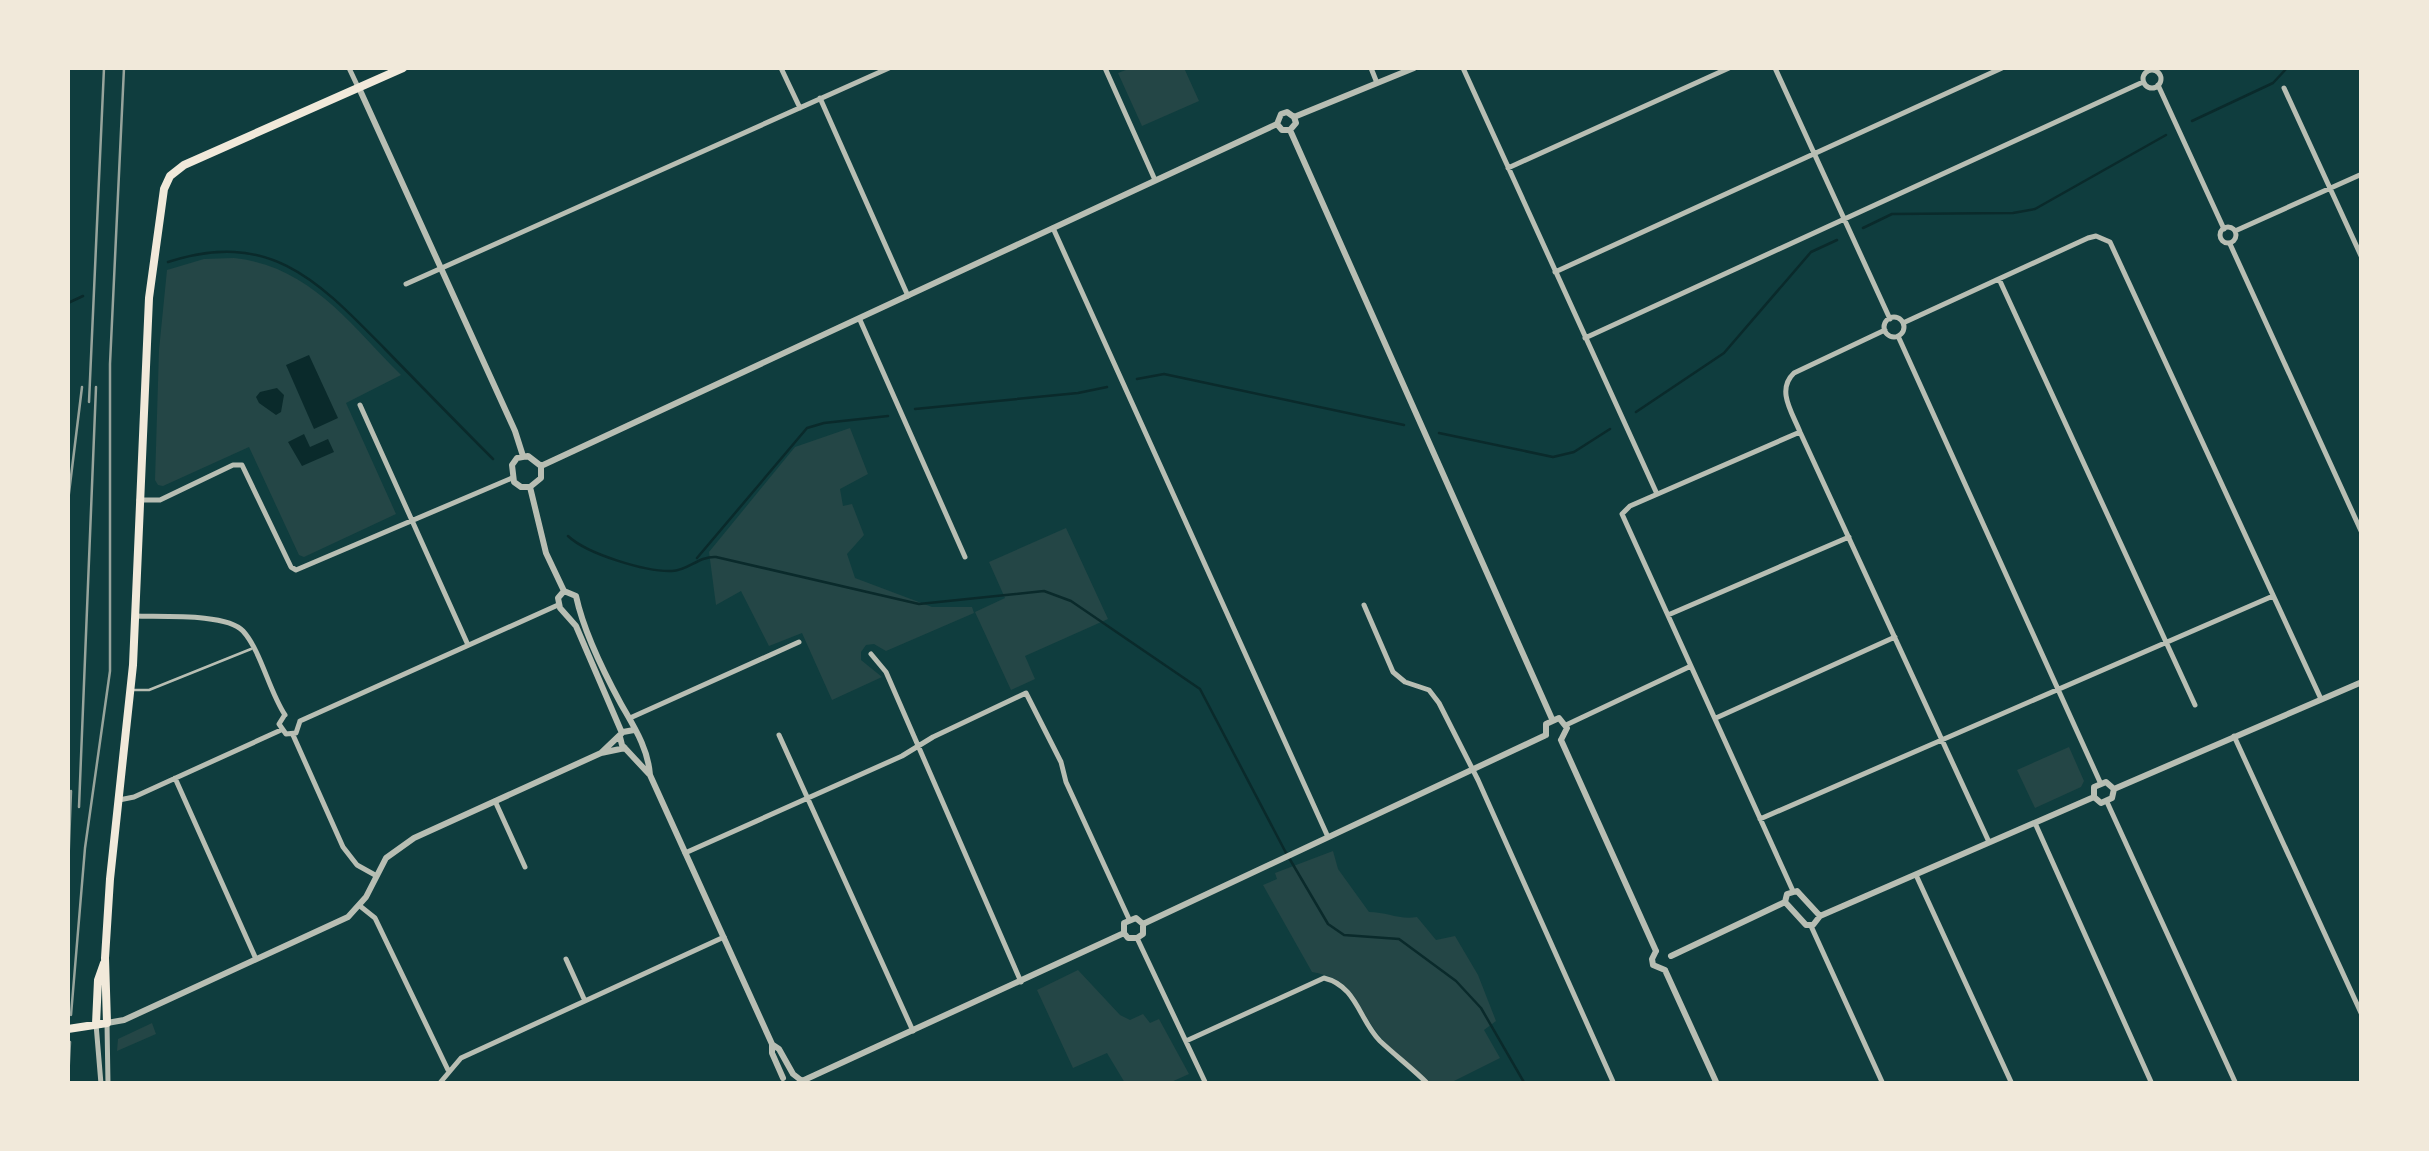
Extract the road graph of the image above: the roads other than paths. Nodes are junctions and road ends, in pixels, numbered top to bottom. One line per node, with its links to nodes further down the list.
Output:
1 (349, 68): 16 (street)
2 (403, 68): 16 (main road)
3 (781, 68): 19 (street)
4 (889, 68): 18 (street)
5 (1105, 68): 26 (street)
6 (1370, 68): 13 (street)
7 (1414, 68): 13 (street)
8 (1463, 68): 24 (street)
9 (1729, 68): 24 (street)
10 (1776, 68): 23 (street)
11 (2002, 68): 23 (street)
12 (2151, 68): 14 (street); 15 (street)
13 (1377, 82): 20 (street)
14 (2143, 82): 15 (street); 28 (street)
15 (2158, 85): 30 (street)
16 (358, 87): 34 (street); 52 (main road)
17 (2284, 88): 27 (street)
18 (820, 98): 19 (street); 38 (street)
19 (800, 108): 34 (street)
20 (1294, 116): 21 (street); 22 (street)
21 (1277, 124): 22 (street); 26 (street)
22 (1290, 130): 80 (street)
23 (1814, 153): 28 (street); 35 (street)
24 (1508, 168): 35 (street)
25 (2362, 174): 27 (street)
26 (1155, 180): 29 (street)
27 (2330, 188): 31 (street); 33 (street)
28 (1844, 218): 39 (street); 44 (street)
29 (1053, 228): 38 (street); 108 (street)
30 (2224, 228): 31 (street); 32 (street)
31 (2236, 231): 32 (street)
32 (2230, 244): 54 (street)
33 (2362, 258)
34 (439, 269): 37 (street); 47 (street)
35 (1556, 272): 44 (street)
36 (1999, 278): 41 (street); 58 (street); 67 (street)
37 (406, 284)
38 (908, 296): 40 (street)
39 (1890, 318): 41 (street); 42 (street)
40 (860, 320): 48 (street); 56 (street)
41 (1903, 322): 43 (street)
42 (1885, 330): 43 (street); 46 (street)
43 (1898, 336): 73 (street)
44 (1585, 338): 51 (street)
45 (360, 405): 53 (street)
46 (1800, 432): 51 (street); 55 (street)
47 (522, 456): 48 (street); 49 (street)
48 (541, 466): 50 (street)
49 (512, 478): 50 (street); 53 (street)
50 (530, 487): 57 (street)
51 (1658, 494): 64 (street)
52 (139, 500): 53 (street); 63 (main road)
53 (412, 521): 68 (street)
54 (2362, 533)
55 (1849, 537): 64 (street); 65 (street)
56 (964, 556)
57 (564, 591): 59 (street); 60 (street)
58 (2273, 596): 67 (street); 75 (street)
59 (577, 602): 62 (street); 78 (street)
60 (558, 605): 62 (street); 68 (street)
61 (1364, 605): 96 (street)
62 (566, 610): 87 (street)
63 (135, 616): 69 (street); 74 (main road)
64 (1667, 616): 71 (street)
65 (1895, 637): 79 (street); 90 (street)
66 (799, 642): 78 (street)
67 (2166, 643): 73 (street); 76 (street)
68 (468, 645): 81 (street)
69 (253, 648): 74 (lane); 77 (street)
70 (872, 654): 93 (street)
71 (1691, 666): 79 (street); 82 (street)
72 (2362, 682): 75 (street)
73 (2059, 689): 90 (street); 99 (street)
74 (131, 690): 103 (main road)
75 (2321, 699): 89 (street)
76 (2194, 705)
77 (285, 715): 81 (street); 83 (street)
78 (630, 718): 84 (street)
79 (1715, 718): 106 (street)
80 (1552, 719): 82 (street); 85 (street)
81 (300, 721): 86 (street)
82 (1566, 725): 91 (street)
83 (281, 730): 86 (street); 98 (street)
84 (634, 730): 87 (street); 92 (street)
85 (1546, 734): 91 (street); 96 (street)
86 (293, 735): 112 (street)
87 (621, 735): 94 (street); 95 (street)
88 (779, 736): 102 (street)
89 (2234, 736): 100 (street); 132 (street)
90 (1943, 739): 106 (street); 109 (street)
91 (1561, 740): 124 (street)
92 (640, 742): 94 (street); 97 (street)
93 (919, 746): 102 (street); 118 (street); 130 (street)
94 (626, 749): 95 (street); 97 (street)
95 (601, 753): 104 (street)
96 (1472, 769): 108 (street); 148 (street)
97 (650, 775): 110 (street)
98 (175, 778): 103 (street); 127 (street)
99 (2100, 782): 100 (street); 101 (street)
100 (2114, 789): 105 (street)
101 (2094, 797): 105 (street); 107 (street)
102 (808, 798): 110 (street); 136 (street)
103 (116, 800): 126 (main road)
104 (495, 801): 111 (street); 112 (street)
105 (2107, 802): 153 (street)
106 (1760, 819): 114 (street)
107 (2035, 823): 109 (street); 152 (street)
108 (1328, 837): 119 (street)
109 (1989, 842): 113 (street)
110 (685, 853): 122 (street)
111 (525, 867)
112 (375, 875): 116 (street)
113 (1916, 875): 117 (street); 151 (street)
114 (1793, 891): 115 (street); 117 (street)
115 (1785, 902): 120 (street); 125 (street)
116 (360, 906): 127 (street); 139 (street)
117 (1820, 916): 120 (street)
118 (1128, 918): 119 (street); 121 (street)
119 (1143, 924): 123 (street)
120 (1811, 926): 150 (street)
121 (1124, 933): 123 (street); 130 (street)
122 (724, 937): 131 (street); 138 (street)
123 (1137, 938): 137 (street)
124 (1656, 951): 125 (street); 129 (street)
125 (1671, 956): 129 (street)
126 (106, 958): 133 (main road); 134 (main road)
127 (256, 959): 133 (street)
128 (566, 959): 131 (street)
129 (1665, 970): 149 (street)
130 (1020, 982): 136 (street)
131 (585, 1001): 139 (street)
132 (2362, 1015)
133 (107, 1023): 134 (main road); 144 (street)
134 (96, 1024): 135 (main road); 143 (street)
135 (68, 1029)
136 (913, 1031): 142 (street)
137 (1186, 1041): 146 (street); 147 (street)
138 (772, 1044): 140 (street); 141 (street)
139 (448, 1070): 145 (street)
140 (793, 1074): 141 (street); 142 (street)
141 (782, 1081)
142 (802, 1082)
143 (100, 1084)
144 (108, 1084)
145 (439, 1084)
146 (1206, 1084)
147 (1428, 1084)
148 (1614, 1084)
149 (1716, 1084)
150 (1883, 1084)
151 (2012, 1084)
152 (2152, 1084)
153 (2236, 1084)

